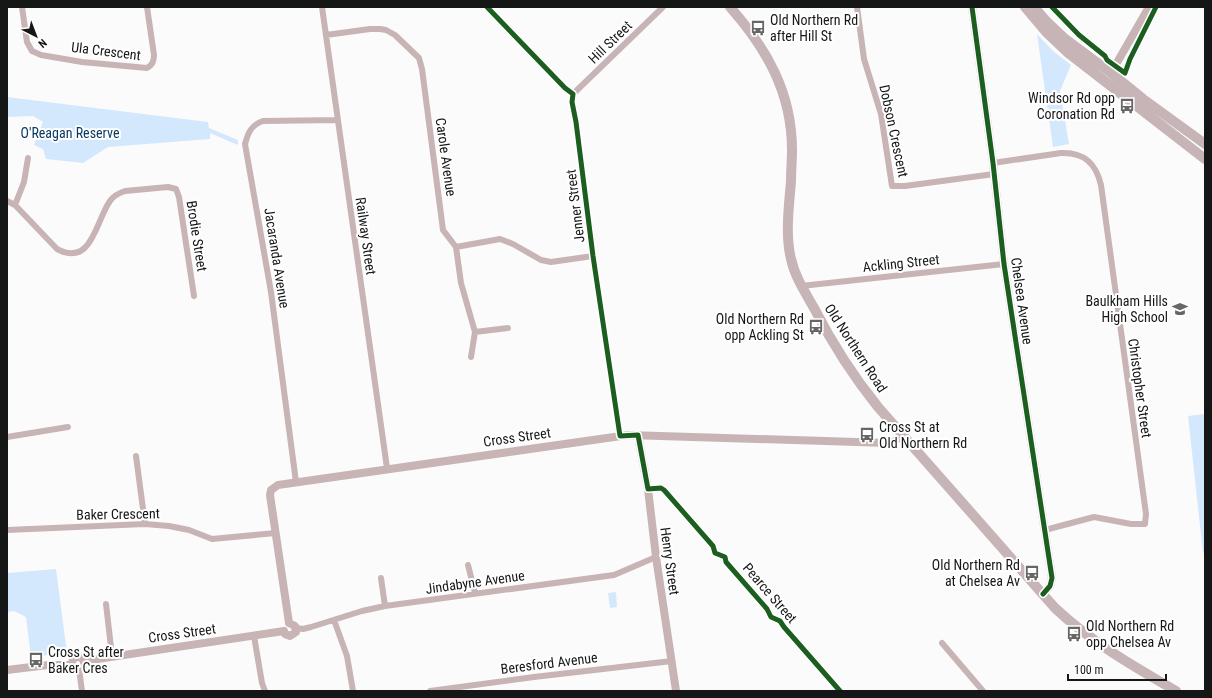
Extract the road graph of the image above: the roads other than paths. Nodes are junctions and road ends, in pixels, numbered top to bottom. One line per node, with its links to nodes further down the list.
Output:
1 (22, 7): 13 (street, Ula Crescent)
2 (147, 7): 13 (street, Ula Crescent)
3 (322, 7): 12 (street, Railway Street)
4 (487, 7): 17 (street)
5 (663, 7): 17 (street, Hill Street)
6 (730, 7): 29 (main road, Old Northern Road)
7 (857, 7): 23 (street, Dobson Crescent)
8 (972, 7): 22 (street, Chelsea Avenue)
9 (1026, 7): 16 (main road)
10 (1034, 7): 15 (main road)
11 (1149, 7): 15 (street)
12 (326, 35): 18 (street, Railway Street); 26 (street, Carole Avenue)
13 (151, 65): 14 (street, Ula Crescent)
14 (156, 71)
15 (1112, 73): 16 (main road); 19 (main road)
16 (1105, 82): 21 (main road)
17 (573, 94): 27 (street, Jenner Street)
18 (338, 120): 40 (street, Railway Street); 41 (street, Jacaranda Avenue)
19 (1205, 144)
20 (28, 158): 25 (street)
21 (1205, 159)
22 (993, 163): 23 (street, Chelsea Avenue); 45 (street, Christopher Street)
23 (994, 174): 28 (street, Chelsea Avenue)
24 (7, 201): 25 (street, Brodie Street)
25 (15, 205): 30 (street, Brodie Street)
26 (456, 247): 27 (street); 32 (street, Carole Avenue)
27 (593, 256): 36 (street, Jenner Street)
28 (1004, 264): 29 (street, Ackling Street); 45 (street, Chelsea Avenue)
29 (801, 286): 37 (main road, Old Northern Road)
30 (194, 296)
31 (508, 328): 32 (street)
32 (475, 332): 33 (street, Carole Avenue)
33 (471, 357)
34 (68, 427): 38 (street)
35 (638, 435): 36 (street, Cross Street); 37 (street, Cross Street); 42 (street, Henry Street)
36 (620, 436): 40 (street, Cross Street)
37 (902, 436): 51 (main road, Old Northern Road)
38 (7, 437)
39 (136, 456): 43 (street)
40 (388, 468): 41 (street, Cross Street)
41 (296, 482): 46 (street, Cross Street)
42 (648, 489): 47 (street, Henry Street); 67 (street, Pearce Street)
43 (145, 524): 44 (street, Baker Crescent); 46 (street, Baker Crescent)
44 (7, 530)
45 (1045, 530): 51 (street, Chelsea Avenue)
46 (276, 533): 55 (street, Cross Street)
47 (656, 557): 50 (street, Jindabyne Avenue); 59 (street, Henry Street)
48 (468, 565): 50 (street)
49 (381, 578): 53 (street)
50 (475, 593): 53 (street, Jindabyne Avenue)
51 (1043, 594): 69 (main road, Old Northern Road)
52 (106, 604): 58 (street)
53 (385, 606): 54 (street, Jindabyne Avenue)
54 (334, 620): 55 (street, Jindabyne Avenue); 64 (street)
55 (292, 626): 56 (street, Cross Street)
56 (254, 636): 58 (street, Cross Street); 63 (street)
57 (942, 643): 68 (street)
58 (112, 656): 60 (street, Cross Street)
59 (672, 660): 65 (street, Beresford Avenue); 66 (street, Henry Street)
60 (76, 667): 61 (street); 62 (street)
61 (7, 670)
62 (82, 691)
63 (265, 691)
64 (353, 691)
65 (430, 691)
66 (676, 691)
67 (840, 691)
68 (983, 691)
69 (1176, 691)

